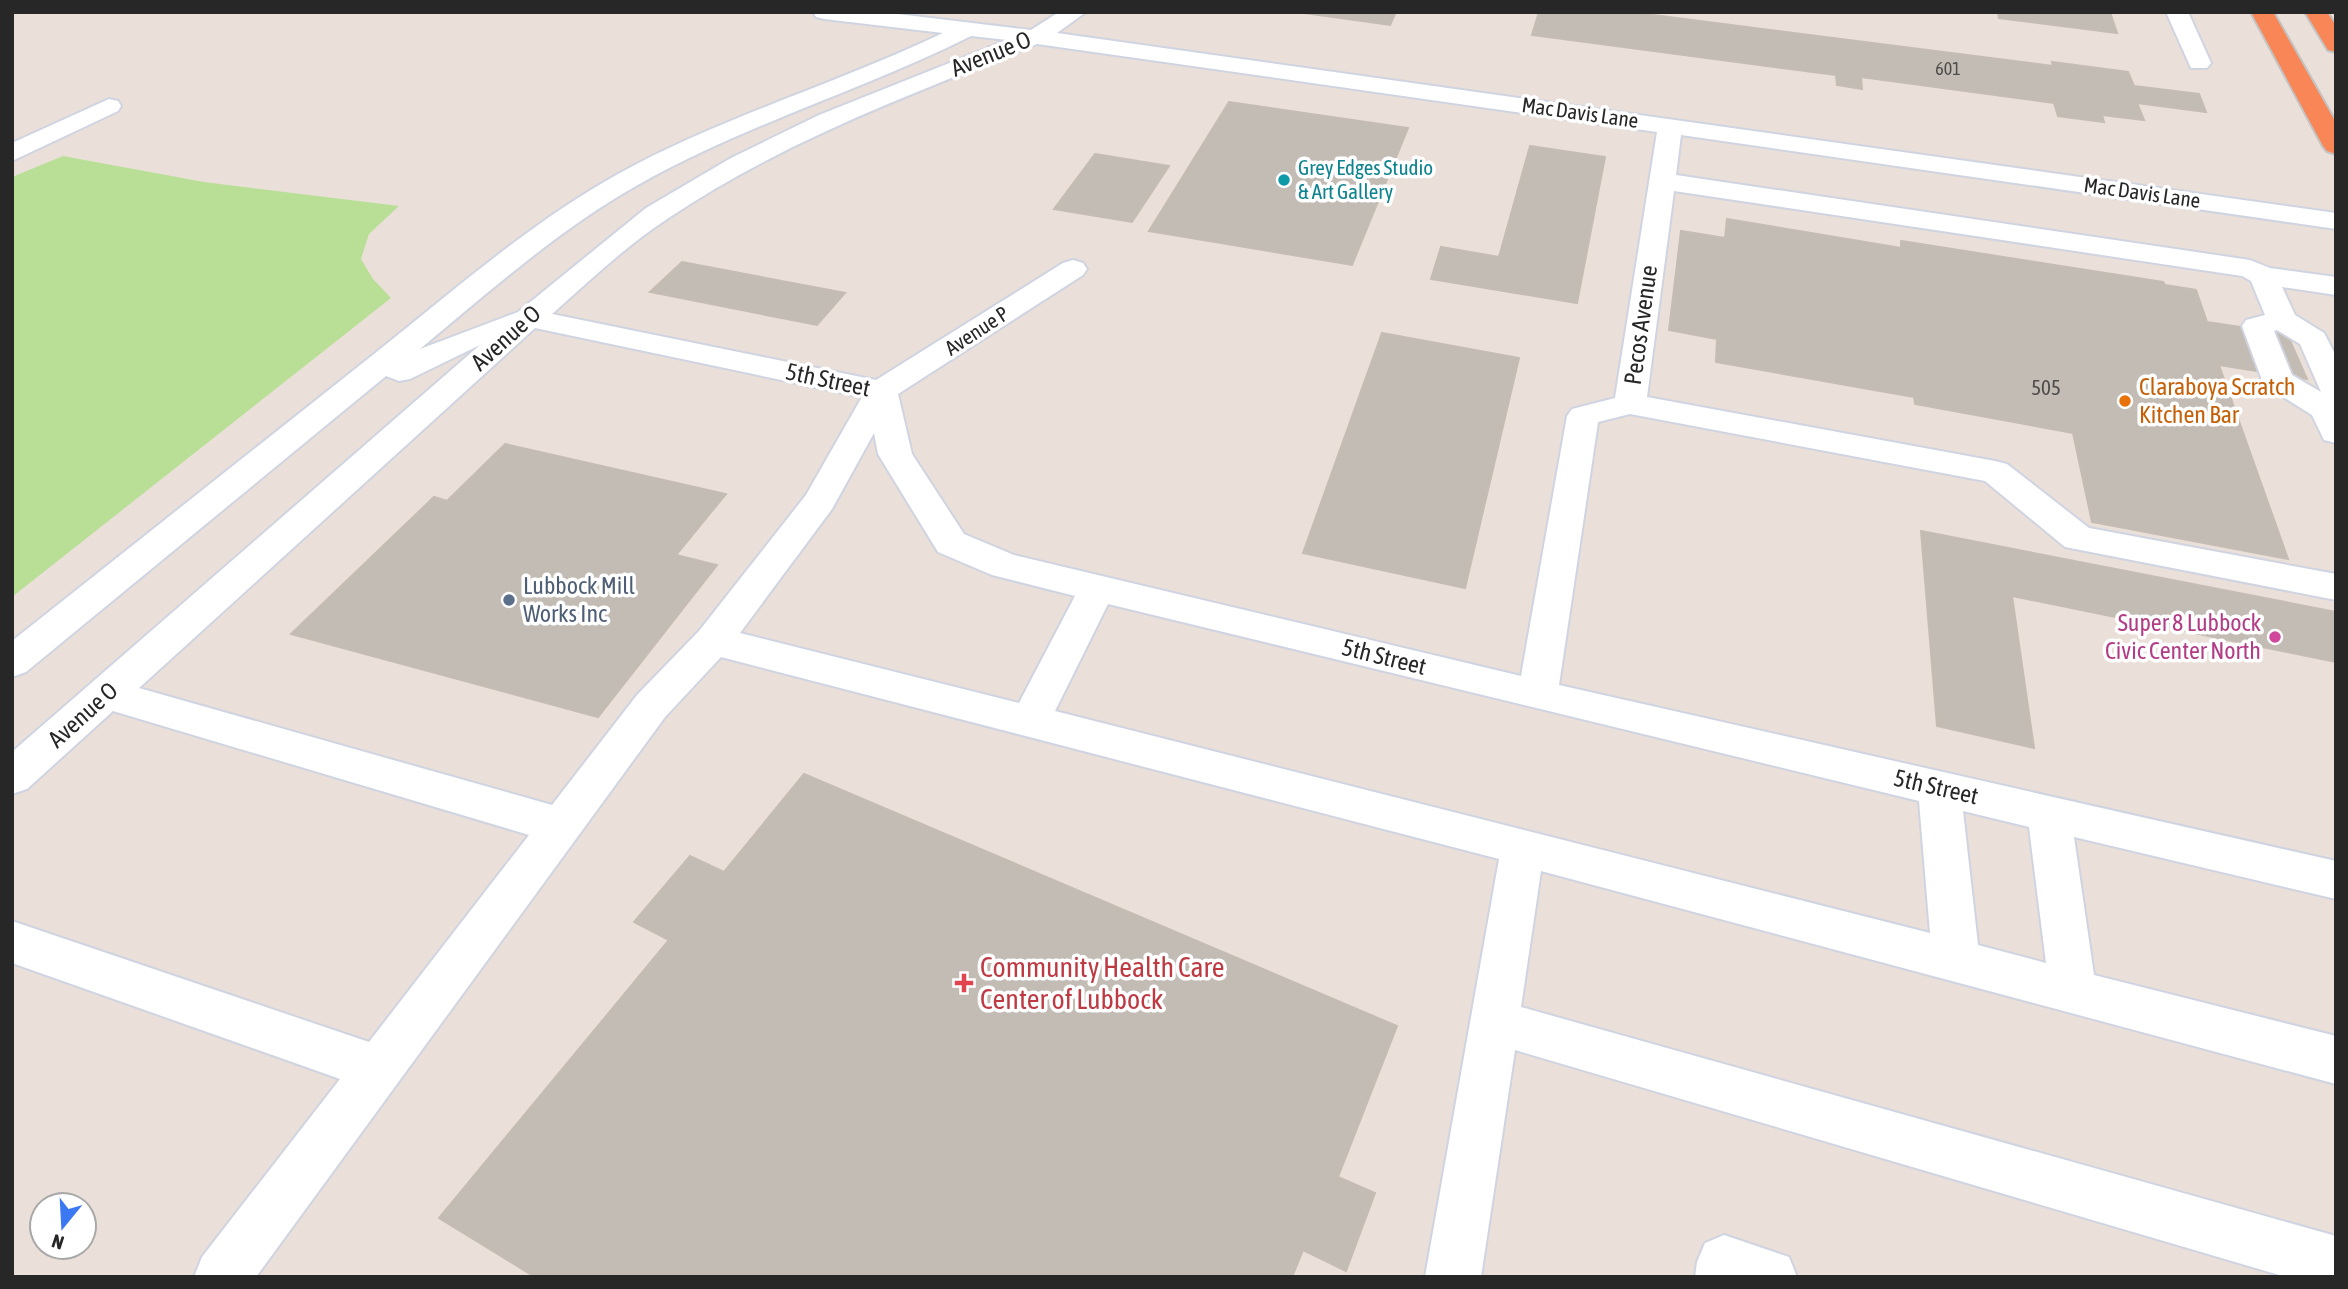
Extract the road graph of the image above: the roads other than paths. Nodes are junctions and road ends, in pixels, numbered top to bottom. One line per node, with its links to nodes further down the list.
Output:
1 (824, 12): 6 (street, Mac Davis Lane)
2 (1075, 12): 7 (street, Avenue O)
3 (2177, 12): 9 (street)
4 (2262, 12): 12 (highway)
5 (2316, 12): 8 (highway)
6 (978, 21): 7 (street, Mac Davis Lane); 15 (street, Avenue O)
7 (1035, 37): 11 (street, Mac Davis Lane); 20 (street, Avenue O)
8 (2336, 45)
9 (2199, 62)
10 (109, 106): 13 (street)
11 (1670, 126): 14 (street, Pecos Avenue); 16 (street, Mac Davis Lane)
12 (2336, 146)
13 (12, 153)
14 (1663, 181): 18 (street); 23 (street, Pecos Avenue)
15 (567, 218): 20 (street); 25 (street, Avenue O)
16 (2336, 221)
17 (1073, 269): 22 (street, Avenue P)
18 (2263, 276): 19 (street); 21 (street)
19 (2336, 286)
20 (529, 317): 22 (street, 5th Street); 25 (street); 30 (street, Avenue O)
21 (2282, 320): 24 (street); 24 (street)
22 (881, 391): 27 (street, 5th Street); 28 (street)
23 (1630, 404): 26 (street); 31 (street, Pecos Avenue)
24 (2333, 406)
25 (266, 458): 29 (street, Avenue O)
26 (2336, 587)
27 (1098, 588): 31 (street, 5th Street); 32 (street)
28 (713, 641): 32 (street); 36 (street)
29 (12, 662)
30 (107, 694): 33 (street, Avenue O); 36 (street)
31 (1538, 695): 34 (street, 5th Street)
32 (1030, 721): 37 (street)
33 (12, 777)
34 (1939, 787): 35 (street, 5th Street); 40 (street)
35 (2049, 813): 38 (street, 5th Street); 41 (street)
36 (561, 826): 44 (street)
37 (1523, 847): 40 (street); 42 (street)
38 (2336, 880)
39 (12, 942): 44 (street)
40 (1956, 961): 41 (street)
41 (2073, 992): 43 (street)
42 (1495, 1022): 45 (street); 47 (street)
43 (2336, 1060)
44 (379, 1069): 46 (street)
45 (2336, 1264)
46 (222, 1277)
47 (1452, 1277)
48 (1723, 1277): 49 (street)
49 (1769, 1277)

